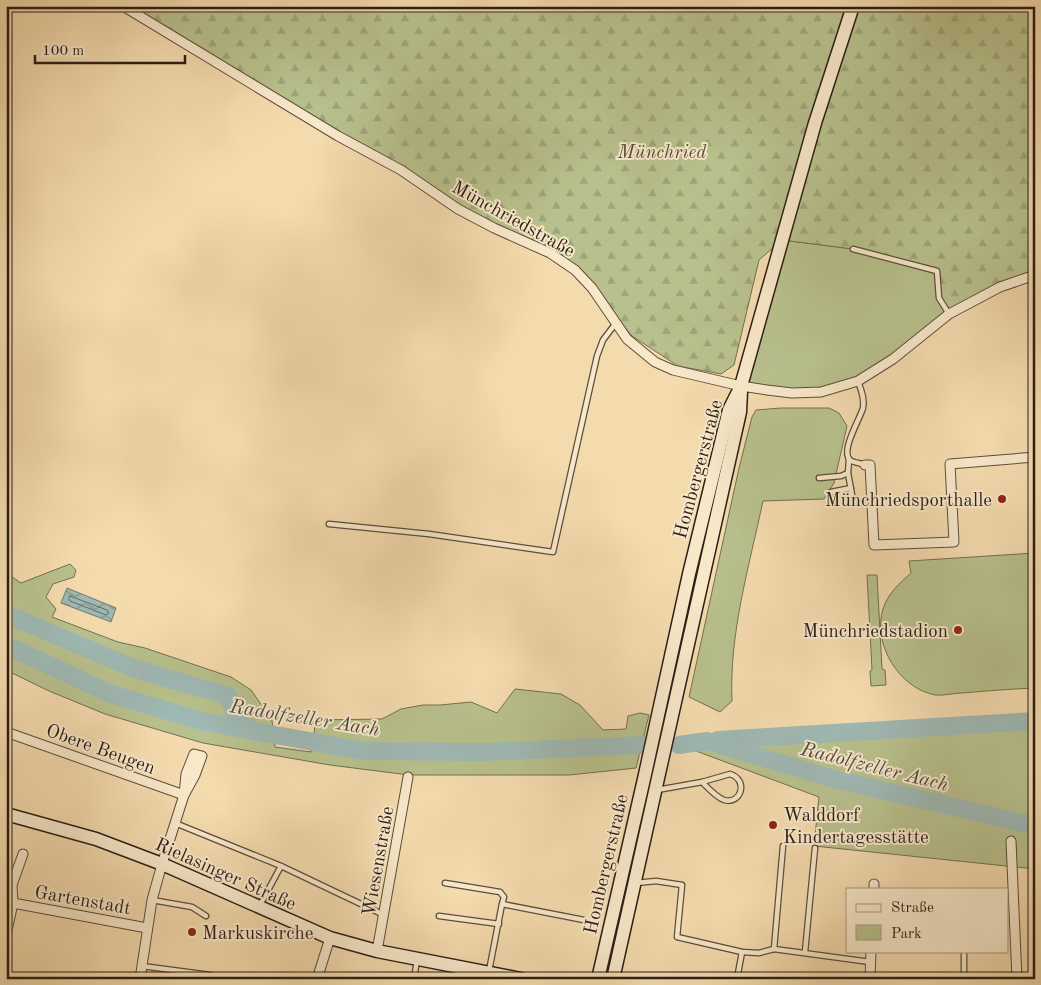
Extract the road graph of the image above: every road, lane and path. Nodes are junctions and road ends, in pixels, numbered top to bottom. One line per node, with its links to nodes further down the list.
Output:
1 (123, 6): 6 (street, Münchriedstraße)
2 (853, 6): 8 (main road)
3 (853, 249): 5 (lane)
4 (1035, 275): 5 (street, Münchriedstraße)
5 (949, 314): 7 (street, Münchriedstraße)
6 (616, 323): 8 (street, Münchriedstraße); 17 (lane)
7 (858, 381): 8 (street, Münchriedstraße); 10 (lane)
8 (741, 386): 21 (main road, Hombergerstraße); 59 (main road, Hombergerstraße)
9 (1035, 457): 11 (street)
10 (849, 459): 11 (lane); 12 (lane)
11 (865, 464)
12 (848, 472): 13 (lane); 14 (lane)
13 (820, 478)
14 (851, 488): 15 (lane); 16 (lane)
15 (831, 492)
16 (852, 495)
17 (329, 524)
18 (6, 732): 23 (street, Obere Beugen)
19 (408, 777): 36 (street, Wiesenstraße)
20 (702, 782): 20 (lane); 21 (lane)
21 (657, 786): 31 (main road, Hombergerstraße)
22 (6, 814): 28 (main road, Rielasinger Straße)
23 (175, 823): 28 (street); 29 (lane)
24 (1011, 841): 64 (street)
25 (783, 846): 44 (lane)
26 (815, 848): 47 (lane)
27 (24, 854): 33 (street)
28 (162, 864): 32 (street); 35 (main road, Rielasinger Straße)
29 (281, 866): 35 (lane); 36 (lane)
30 (444, 883): 34 (lane)
31 (635, 884): 46 (lane); 60 (main road, Hombergerstraße)
32 (152, 900): 37 (lane); 41 (street)
33 (12, 903): 41 (street, Gartenstadt); 42 (street)
34 (502, 904): 39 (lane); 40 (lane)
35 (259, 908): 43 (main road, Rielasinger Straße)
36 (384, 915): 45 (street, Wiesenstraße)
37 (206, 916)
38 (439, 916): 40 (lane)
39 (584, 920)
40 (499, 924): 53 (lane)
41 (147, 928): 52 (street)
42 (6, 936)
43 (330, 938): 45 (main road, Rielasinger Straße); 56 (street)
44 (774, 949): 46 (lane); 47 (lane)
45 (377, 951): 50 (main road, Rielasinger Straße)
46 (742, 952): 61 (lane)
47 (805, 952): 51 (lane)
48 (871, 952): 51 (street)
49 (964, 952): 63 (lane)
50 (417, 959): 53 (main road, Rielasinger Straße); 57 (lane)
51 (871, 962): 62 (street)
52 (142, 966): 54 (lane); 55 (street)
53 (489, 973): 58 (main road, Rielasinger Straße)
54 (210, 975)
55 (140, 979)
56 (317, 979)
57 (414, 979)
58 (521, 979)
59 (598, 979)
60 (613, 979)
61 (737, 979)
62 (870, 979)
63 (964, 979)
64 (1017, 979)

